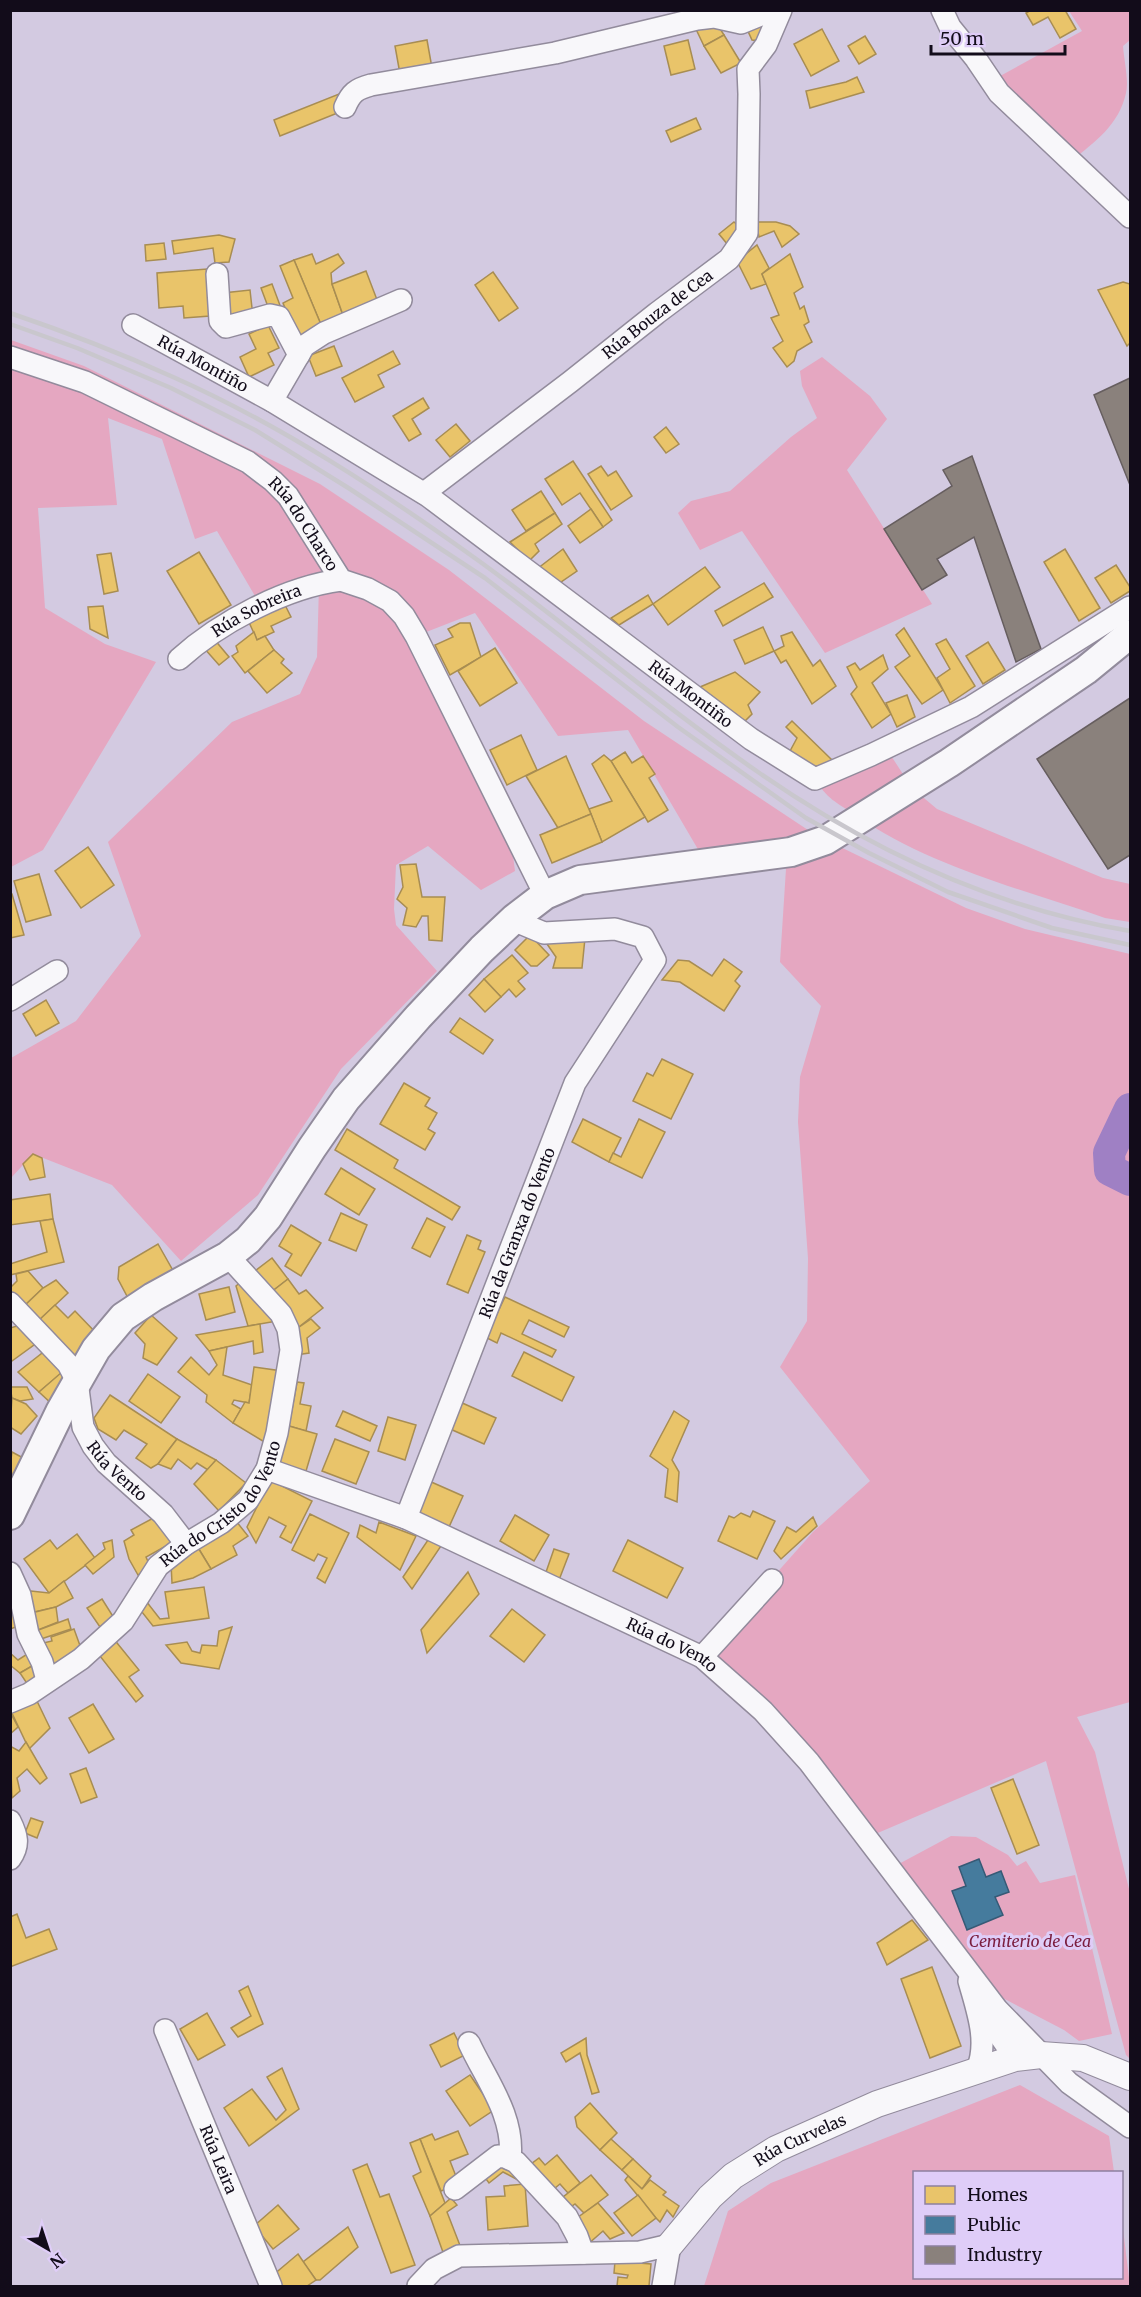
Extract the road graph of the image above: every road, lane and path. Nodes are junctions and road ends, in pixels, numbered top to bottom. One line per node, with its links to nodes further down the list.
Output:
1 (773, 10): 4 (street)
2 (781, 10): 5 (street, Rúa Bouza de Cea)
3 (942, 10): 7 (street)
4 (737, 17): 5 (street, Rúa Bouza de Cea); 6 (street)
5 (754, 62): 14 (street, Rúa Bouza de Cea)
6 (345, 107)
7 (1131, 217)
8 (217, 274): 11 (street)
9 (400, 300): 11 (street)
10 (133, 325): 13 (street, Rúa Montiño)
11 (299, 355): 13 (street)
12 (10, 357): 15 (street, Rúa do Charco)
13 (272, 401): 14 (street, Rúa Montiño)
14 (424, 493): 16 (street, Rúa Montiño)
15 (341, 580): 18 (street, Rúa Sobreira); 19 (street, Rúa do Charco)
16 (1131, 607)
17 (1131, 634): 19 (main road)
18 (179, 659)
19 (545, 895): 20 (main road)
20 (513, 920): 23 (main road); 28 (street, Rúa da Granxa do Vento)
21 (57, 971): 22 (street)
22 (10, 1000)
23 (228, 1256): 25 (main road); 26 (street, Rúa do Cristo do Vento)
24 (10, 1304): 25 (street)
25 (77, 1381): 27 (main road); 29 (street, Rúa Vento)
26 (267, 1469): 28 (street, Rúa do Vento); 29 (street, Rúa do Cristo do Vento)
27 (10, 1515)
28 (406, 1518): 32 (street, Rúa do Vento)
29 (186, 1544): 33 (street, Rúa do Cristo do Vento)
30 (10, 1573): 33 (street)
31 (772, 1580): 32 (street)
32 (702, 1657): 37 (street, Rúa do Vento)
33 (47, 1680): 34 (street, Rúa do Cristo do Vento)
34 (10, 1702)
35 (10, 1821): 36 (street)
36 (10, 1859)
37 (967, 1971): 38 (street, Rúa do Vento); 41 (street, Rúa do Vento)
38 (975, 2000): 42 (street, Rúa do Vento); 43 (street, Rúa do Vento)
39 (165, 2030): 50 (street, Rúa Leira)
40 (469, 2043): 46 (street)
41 (1041, 2055): 42 (street, Rúa Curvelas); 44 (street, Rúa Curvelas); 45 (street, Rúa do Vento)
42 (1015, 2058): 43 (street, Rúa Curvelas)
43 (977, 2070): 48 (street, Rúa Curvelas)
44 (1131, 2076)
45 (1131, 2127)
46 (510, 2159): 47 (street); 49 (street)
47 (455, 2189)
48 (670, 2245): 49 (street); 52 (street)
49 (583, 2253): 51 (street)
50 (271, 2286)
51 (418, 2286)
52 (663, 2286)

